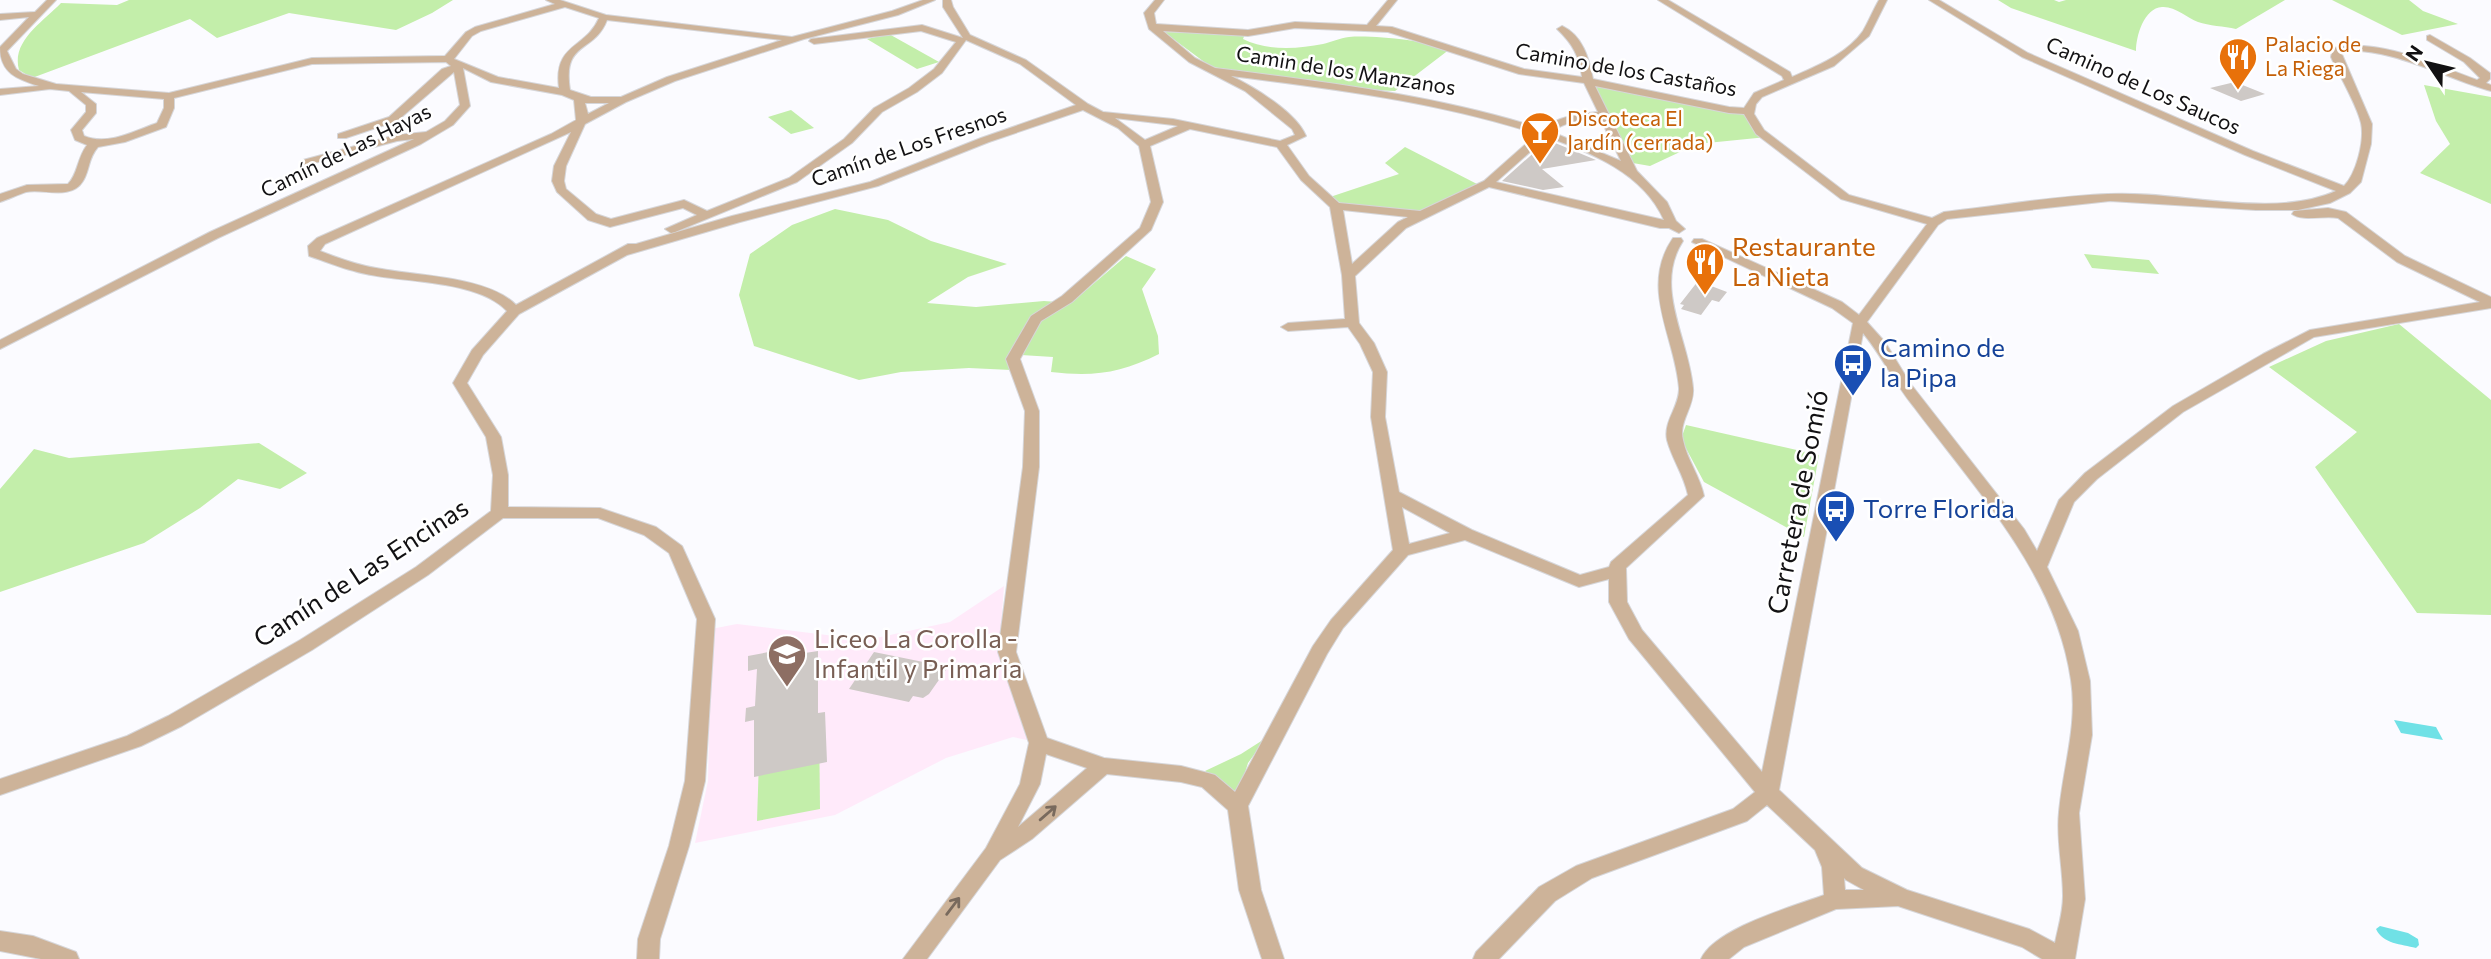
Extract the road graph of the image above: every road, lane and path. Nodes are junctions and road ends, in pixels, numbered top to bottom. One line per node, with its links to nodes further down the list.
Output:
1 (52, 0): 11 (street)
2 (550, 0): 10 (street)
3 (931, 0): 19 (street)
4 (947, 0): 36 (street)
5 (1160, 0): 14 (street)
6 (1393, 0): 15 (street)
7 (1662, 0): 25 (street)
8 (1883, 0): 25 (street)
9 (1933, 0): 54 (street, Camino de Los Saucos)
10 (565, 5): 13 (street); 23 (street)
11 (39, 13): 12 (street); 21 (street)
12 (0, 17)
13 (604, 17): 17 (street); 32 (street)
14 (1152, 27): 15 (street, Camino de los Castaños); 24 (street)
15 (1370, 27): 26 (street, Camino de los Castaños)
16 (1562, 29): 26 (street)
17 (766, 35): 19 (street); 20 (street); 22 (street)
18 (2430, 38): 27 (street)
19 (796, 39): 20 (street); 58 (street)
20 (777, 45): 22 (street)
21 (1, 52): 28 (street)
22 (752, 53): 34 (street)
23 (454, 63): 32 (street); 33 (street); 42 (street); 43 (street, Camín de Las Hayas)
24 (1210, 70): 41 (street, Camin de los Manzanos); 44 (street)
25 (1789, 80): 37 (street)
26 (1588, 81): 37 (street, Camino de los Castaños); 38 (street)
27 (2478, 84): 29 (street); 54 (street)
28 (55, 87): 30 (street); 31 (street)
29 (2491, 88)
30 (77, 89): 33 (street); 45 (street)
31 (0, 92)
32 (565, 92): 35 (street)
33 (169, 96): 45 (street)
34 (629, 97): 35 (street); 39 (street)
35 (579, 100): 39 (street)
36 (1091, 110): 40 (street); 47 (street); 62 (street, Camín de Los Fresnos)
37 (1748, 111): 60 (street)
38 (1604, 114): 41 (street); 48 (street)
39 (578, 125): 58 (street); 65 (street)
40 (1189, 125): 46 (street); 47 (street)
41 (1545, 133): 49 (street, Camin de los Manzanos); 53 (street)
42 (342, 136)
43 (427, 136): 50 (street); 69 (street, Camín de Las Hayas)
44 (1301, 136): 46 (street); 51 (street)
45 (93, 144): 55 (street)
46 (1281, 144): 51 (street)
47 (1144, 145): 78 (street)
48 (1619, 145): 49 (street); 52 (street)
49 (1598, 152): 52 (street, Camin de los Manzanos)
50 (307, 162)
51 (1301, 170): 56 (street)
52 (1632, 172): 61 (street)
53 (1488, 183): 59 (street); 61 (street)
54 (2346, 191): 57 (street)
55 (0, 198)
56 (1336, 206): 59 (street); 63 (street)
57 (2256, 206): 60 (street); 64 (street)
58 (707, 215): 62 (street)
59 (1420, 215): 63 (street)
60 (1934, 222): 66 (street, Carretera de Somió)
61 (1676, 231): 66 (street); 75 (street)
62 (624, 252): 65 (street)
63 (1348, 275): 67 (street)
64 (2491, 303): 74 (street)
65 (514, 311): 71 (street, Camín de Las Encinas)
66 (1860, 322): 74 (street); 81 (street, Carretera de Somió)
67 (1352, 323): 68 (street); 70 (street)
68 (1288, 327)
69 (0, 345)
70 (1392, 495): 72 (street); 73 (street)
71 (499, 513): 80 (street, Camín de Las Encinas); 89 (street)
72 (1466, 534): 73 (street); 76 (street)
73 (1402, 551): 82 (street)
74 (2039, 567): 94 (street)
75 (1615, 571): 76 (street); 77 (street)
76 (1579, 581): 77 (street)
77 (1618, 595): 81 (street)
78 (1039, 743): 79 (street); 84 (street)
79 (1103, 766): 82 (street); 84 (street, one-way to 79)
80 (0, 787)
81 (1768, 793): 83 (street); 92 (street)
82 (1238, 806): 91 (street)
83 (1822, 845): 85 (street); 86 (street)
84 (993, 854): 90 (street, one-way to 84)
85 (1901, 898): 86 (street); 94 (street)
86 (1835, 900): 93 (street)
87 (0, 941): 88 (street)
88 (68, 959)
89 (648, 959)
90 (914, 959)
91 (1273, 959)
92 (1484, 959)
93 (1712, 959)
94 (2063, 959)

